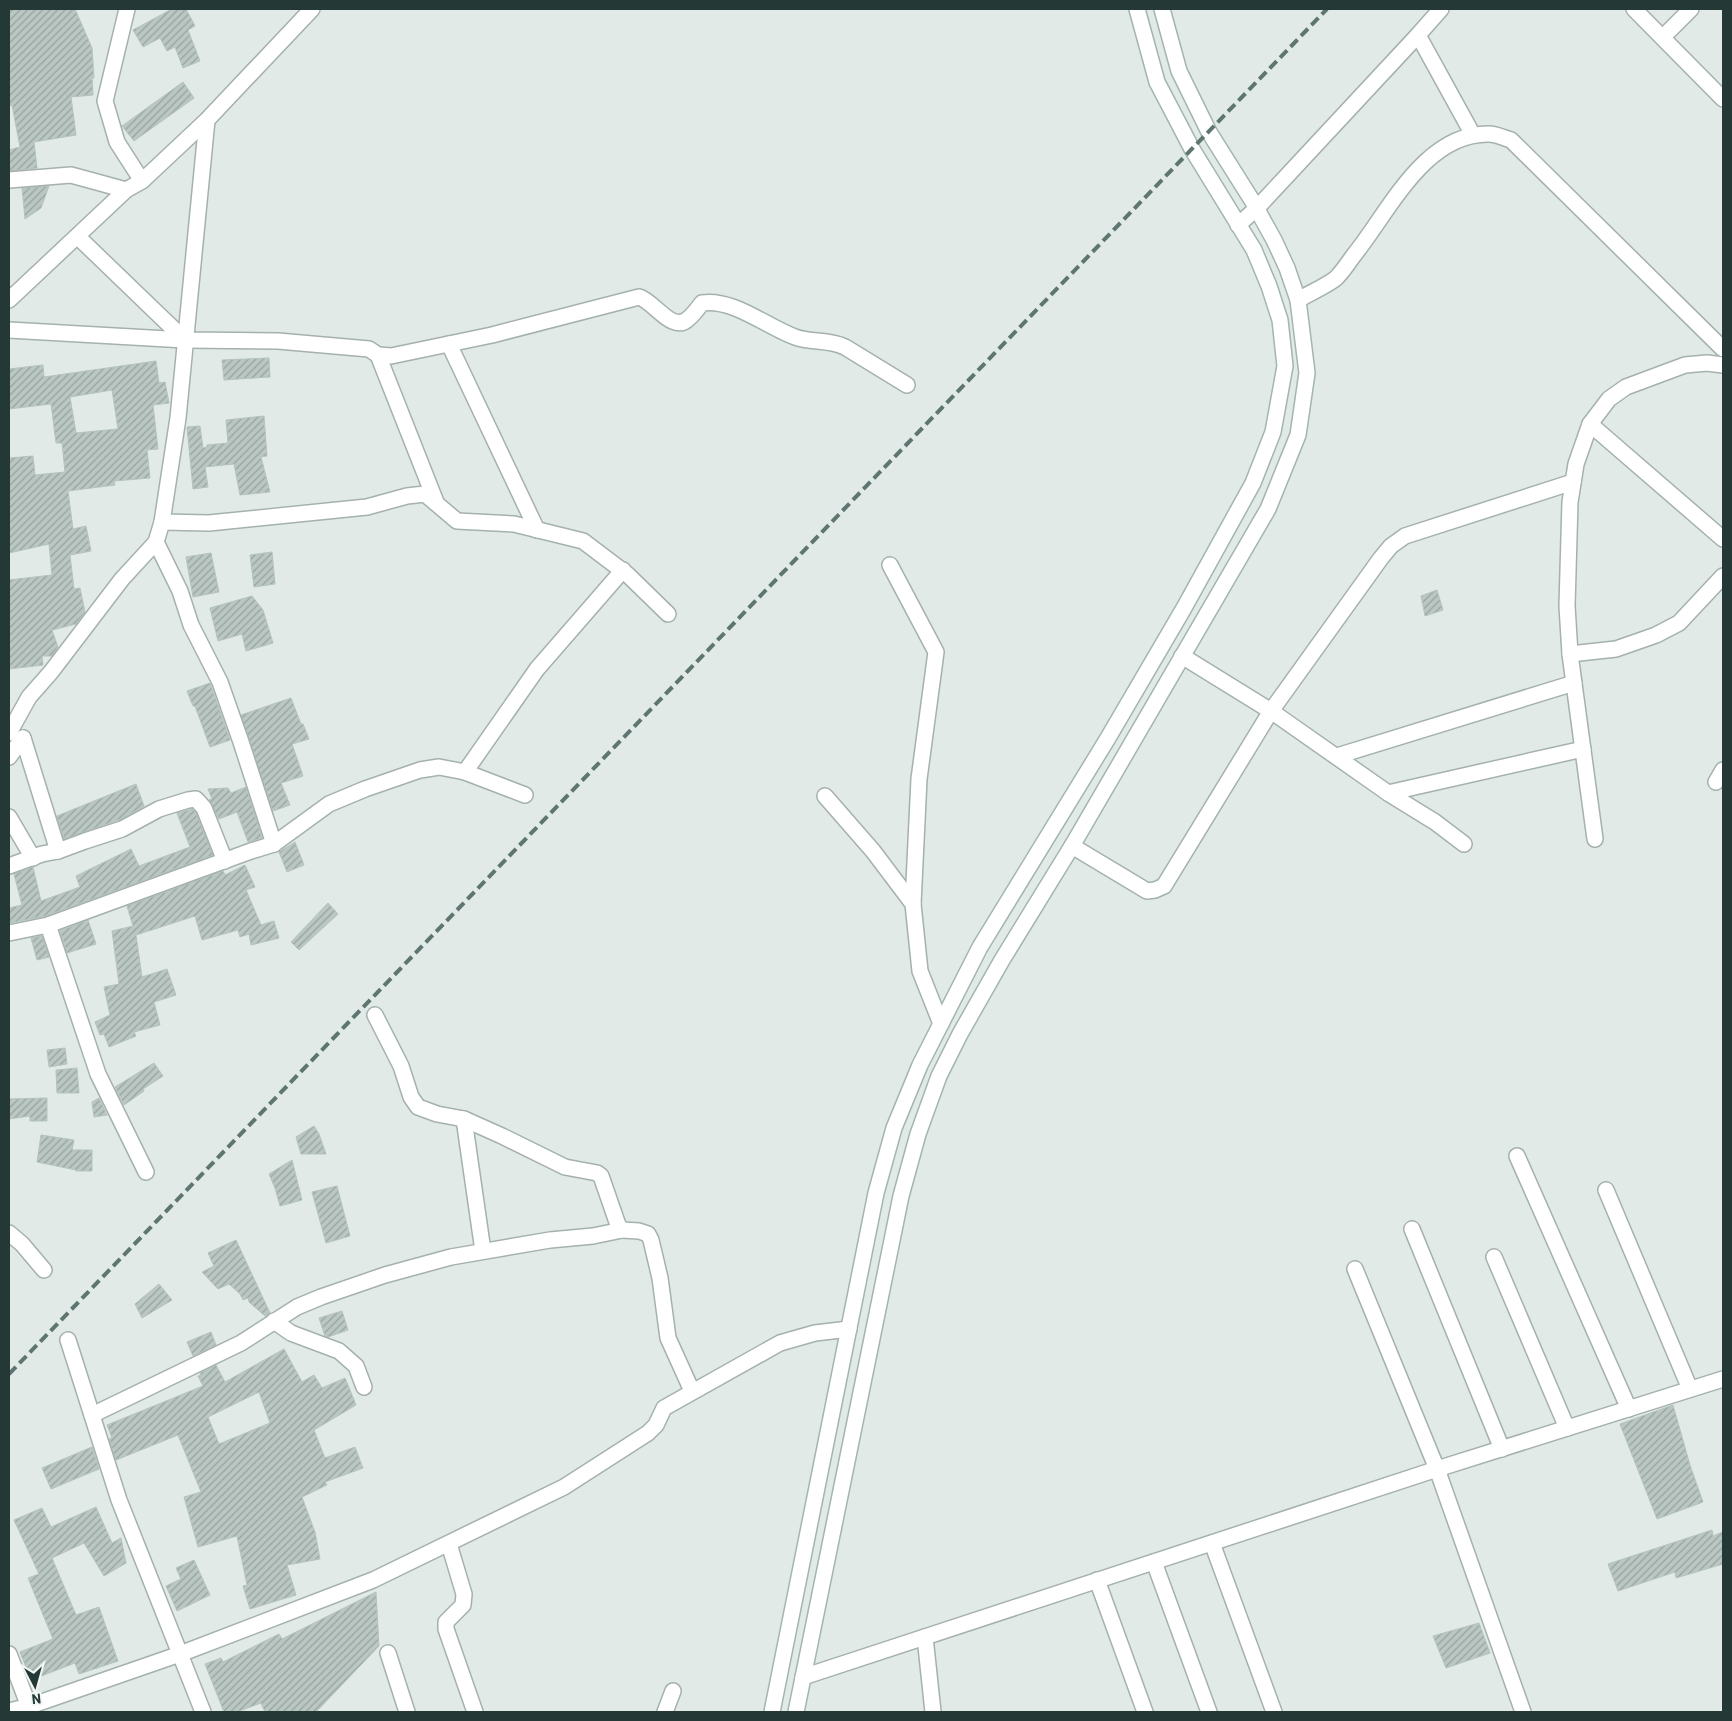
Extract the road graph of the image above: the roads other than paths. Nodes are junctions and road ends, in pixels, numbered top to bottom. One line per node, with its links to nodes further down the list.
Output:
1 (127, 9): 14 (street)
2 (312, 9): 11 (street)
3 (1137, 9): 17 (street)
4 (1162, 9): 16 (street)
5 (1441, 9): 8 (street)
6 (1634, 9): 9 (street)
7 (1691, 9): 9 (street)
8 (1418, 35): 12 (street); 16 (street)
9 (1663, 37): 10 (street)
10 (1723, 99)
11 (207, 120): 14 (street); 22 (street)
12 (1473, 135): 20 (street); 24 (street)
13 (9, 180): 15 (street)
14 (142, 181): 15 (street)
15 (126, 190): 18 (street)
16 (1257, 208): 17 (street); 20 (street)
17 (1238, 225): 64 (street)
18 (78, 236): 19 (street); 22 (street)
19 (9, 300)
20 (1298, 300): 40 (street)
21 (9, 330): 22 (street)
22 (185, 340): 25 (street); 31 (street)
23 (449, 344): 25 (street); 27 (street); 32 (street)
24 (1723, 349)
25 (378, 355): 30 (street)
26 (1723, 365): 28 (street)
27 (907, 385)
28 (1590, 424): 29 (street); 33 (street)
29 (1573, 482): 39 (street); 42 (street)
30 (436, 502): 31 (street); 32 (street)
31 (162, 522): 34 (street)
32 (537, 530): 36 (street)
33 (1723, 539)
34 (156, 542): 43 (street); 53 (street)
35 (890, 564): 60 (street)
36 (622, 570): 38 (street); 47 (street)
37 (1723, 576): 39 (street)
38 (668, 614)
39 (1570, 654): 41 (street)
40 (1182, 656): 42 (street); 55 (street)
41 (1574, 683): 44 (street); 45 (street)
42 (1272, 711): 45 (street); 55 (street)
43 (9, 733)
44 (1583, 749): 48 (street); 52 (street)
45 (1337, 756): 48 (street)
46 (9, 758): 56 (street)
47 (465, 772): 49 (street); 53 (street)
48 (1388, 793): 54 (street)
49 (525, 795)
50 (825, 796): 60 (street)
51 (9, 817): 57 (street)
52 (1596, 839)
53 (274, 844): 58 (street)
54 (1464, 844)
55 (1072, 846): 96 (street)
56 (58, 851): 57 (street); 58 (street)
57 (32, 858): 59 (street)
58 (225, 861): 61 (street)
59 (9, 866)
60 (913, 904): 64 (street)
61 (48, 925): 62 (street); 67 (street)
62 (9, 933)
63 (375, 1016): 65 (street)
64 (942, 1024): 77 (street)
65 (464, 1119): 70 (street); 72 (street)
66 (1517, 1156): 83 (street)
67 (146, 1172)
68 (1606, 1190): 81 (street)
69 (1412, 1229): 86 (street)
70 (622, 1230): 72 (street); 82 (street)
71 (9, 1233): 75 (street)
72 (483, 1251): 76 (street)
73 (1494, 1257): 85 (street)
74 (1355, 1269): 87 (street)
75 (44, 1270)
76 (274, 1321): 80 (street); 84 (street)
77 (849, 1329): 82 (street); 104 (street)
78 (68, 1340): 84 (street)
79 (1723, 1379): 81 (street)
80 (364, 1387)
81 (1690, 1389): 83 (street)
82 (692, 1391): 89 (street)
83 (1629, 1409): 85 (street)
84 (92, 1415): 95 (street)
85 (1567, 1428): 86 (street)
86 (1502, 1448): 87 (street)
87 (1437, 1469): 88 (street); 110 (street)
88 (1212, 1543): 90 (street); 109 (street)
89 (449, 1544): 95 (street); 102 (street)
90 (1154, 1562): 91 (street); 108 (street)
91 (1098, 1580): 92 (street); 107 (street)
92 (925, 1637): 96 (street); 106 (street)
93 (388, 1653): 101 (street)
94 (9, 1654): 98 (street)
95 (180, 1654): 98 (street); 100 (street)
96 (803, 1677): 105 (street)
97 (673, 1690): 103 (street)
98 (30, 1709): 99 (street)
99 (9, 1711)
100 (203, 1712)
101 (407, 1712)
102 (475, 1712)
103 (665, 1712)
104 (772, 1712)
105 (796, 1712)
106 (933, 1712)
107 (1145, 1712)
108 (1209, 1712)
109 (1274, 1712)
110 (1523, 1712)

